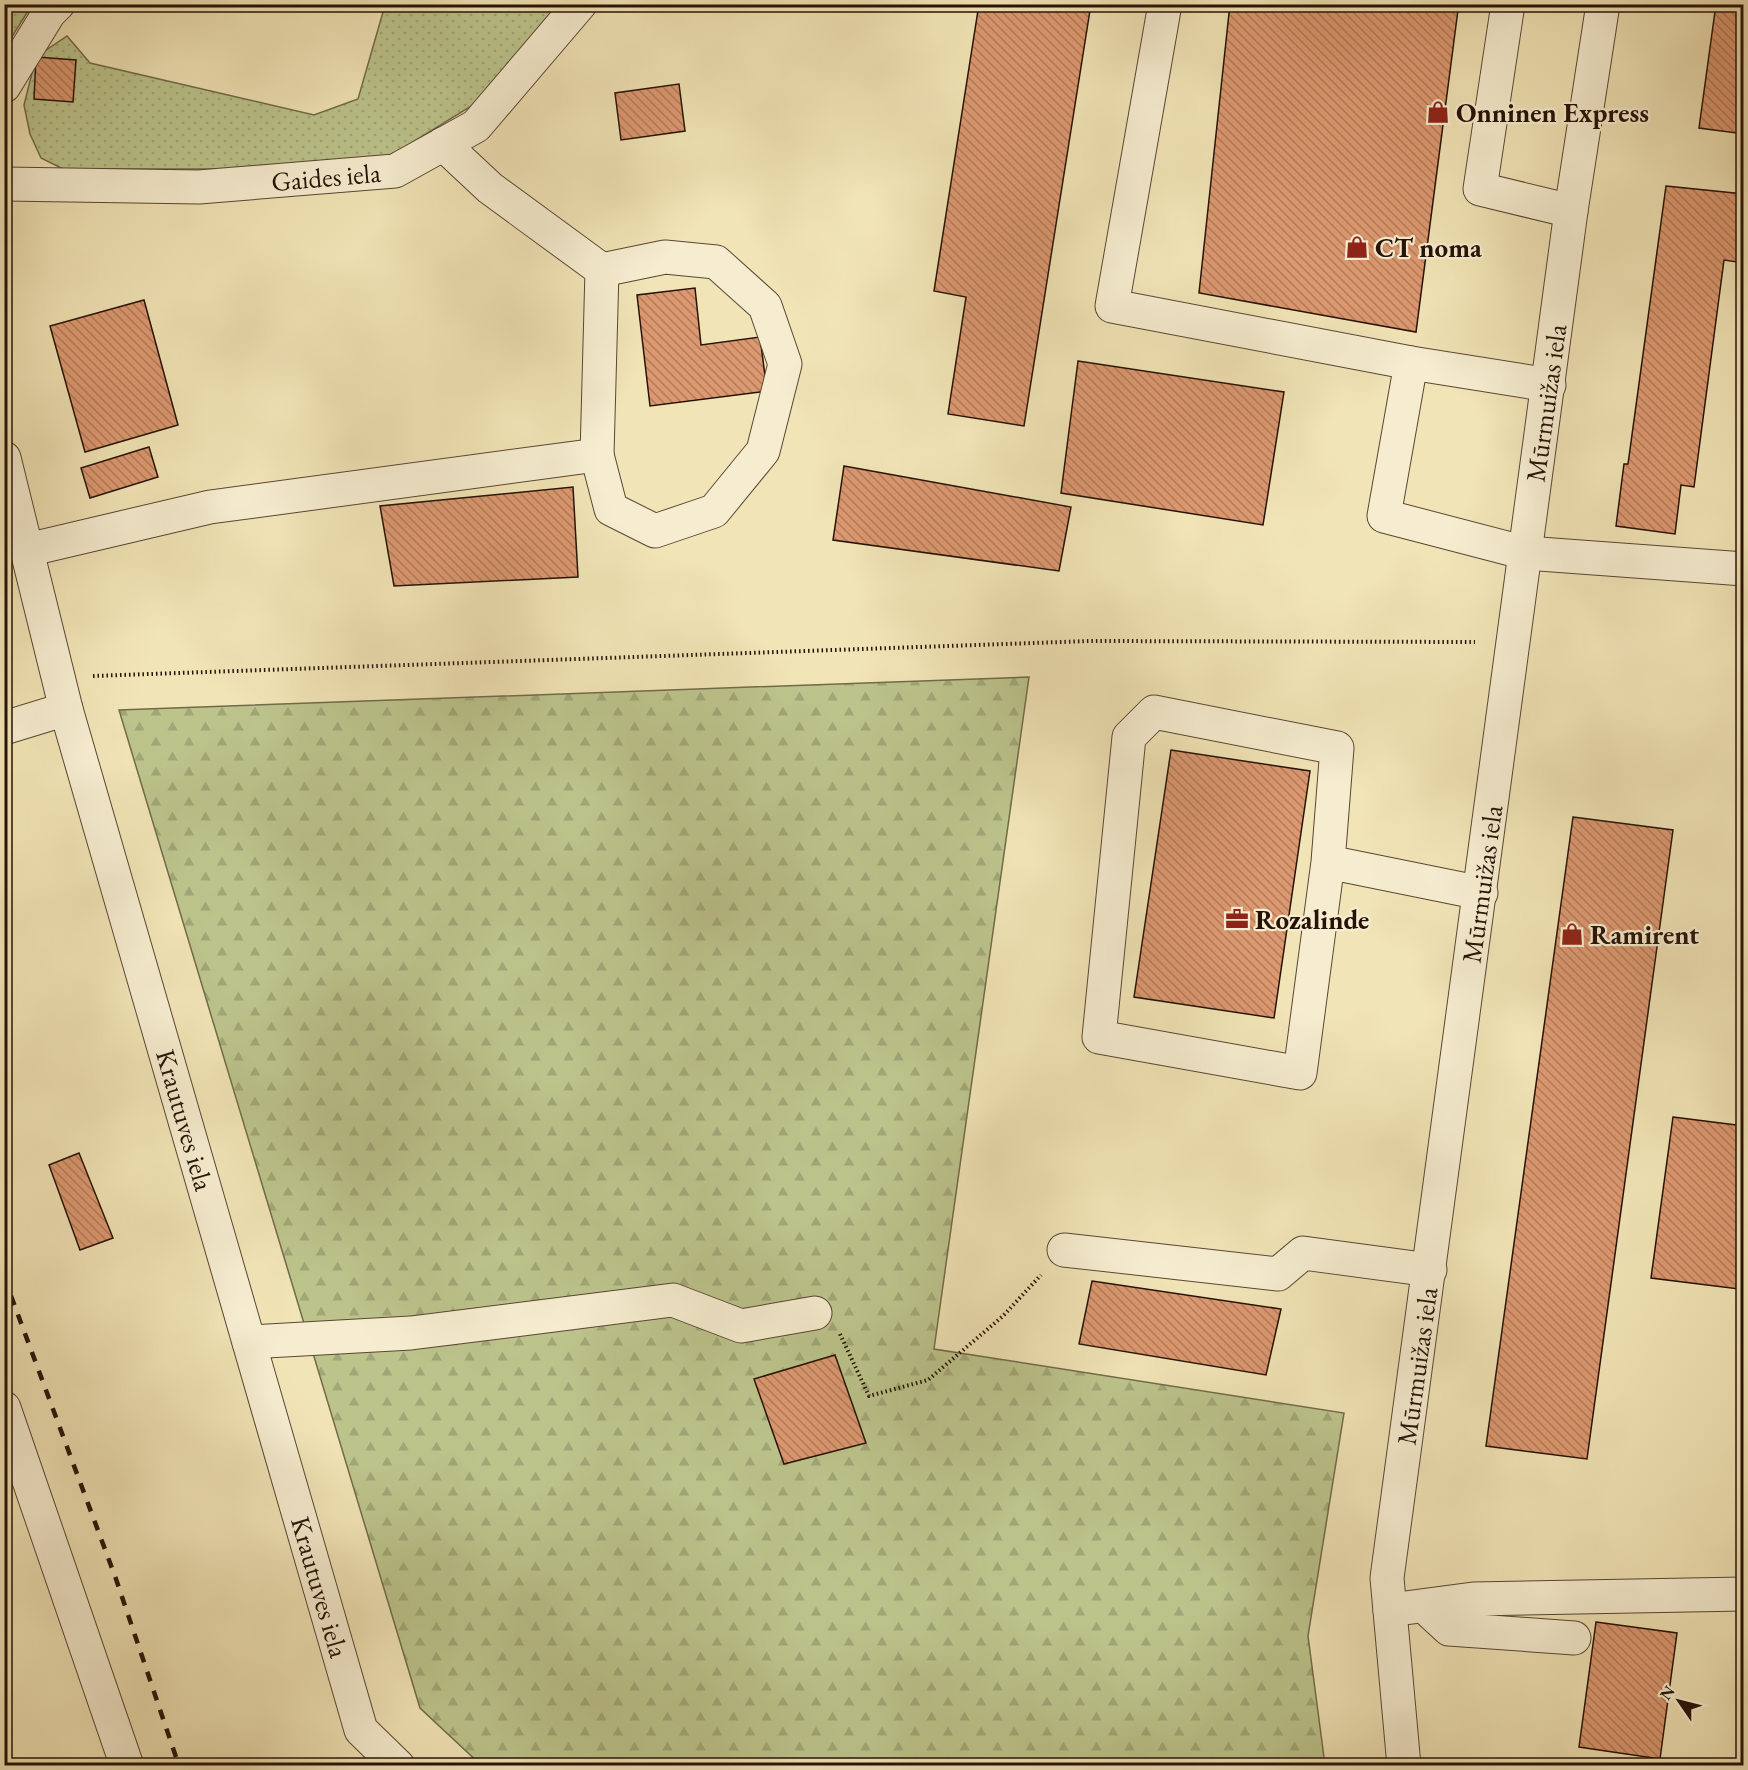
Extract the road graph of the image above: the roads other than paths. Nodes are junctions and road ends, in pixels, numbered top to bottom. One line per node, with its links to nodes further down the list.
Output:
1 (58, 4): 6 (street)
2 (580, 4): 7 (street, Gaides iela)
3 (1165, 4): 11 (street)
4 (1508, 4): 9 (street)
5 (1603, 4): 9 (street, Mūrmuižas iela)
6 (4, 86)
7 (443, 144): 8 (street, Gaides iela); 10 (street)
8 (4, 184)
9 (1571, 211): 12 (street, Mūrmuižas iela)
10 (602, 270): 13 (street); 13 (street)
11 (1411, 363): 12 (street); 16 (street)
12 (1548, 385): 16 (street, Mūrmuižas iela)
13 (597, 455): 15 (street)
14 (4, 458): 15 (street, Krautuves iela)
15 (27, 550): 18 (street, Krautuves iela)
16 (1526, 553): 17 (street); 21 (street, Mūrmuižas iela)
17 (1743, 569)
18 (66, 709): 19 (street); 25 (street, Krautuves iela)
19 (4, 728)
20 (1328, 862): 20 (street); 21 (street)
21 (1481, 893): 23 (street, Mūrmuižas iela)
22 (1064, 1250): 23 (street)
23 (1430, 1270): 29 (street, Mūrmuižas iela)
24 (815, 1313): 25 (street)
25 (249, 1342): 32 (street, Krautuves iela)
26 (4, 1408): 31 (street)
27 (1743, 1594): 28 (street)
28 (1424, 1606): 29 (street); 30 (street)
29 (1390, 1610): 33 (street, Mūrmuižas iela)
30 (1574, 1638)
31 (127, 1766)
32 (398, 1766)
33 (1404, 1766)

